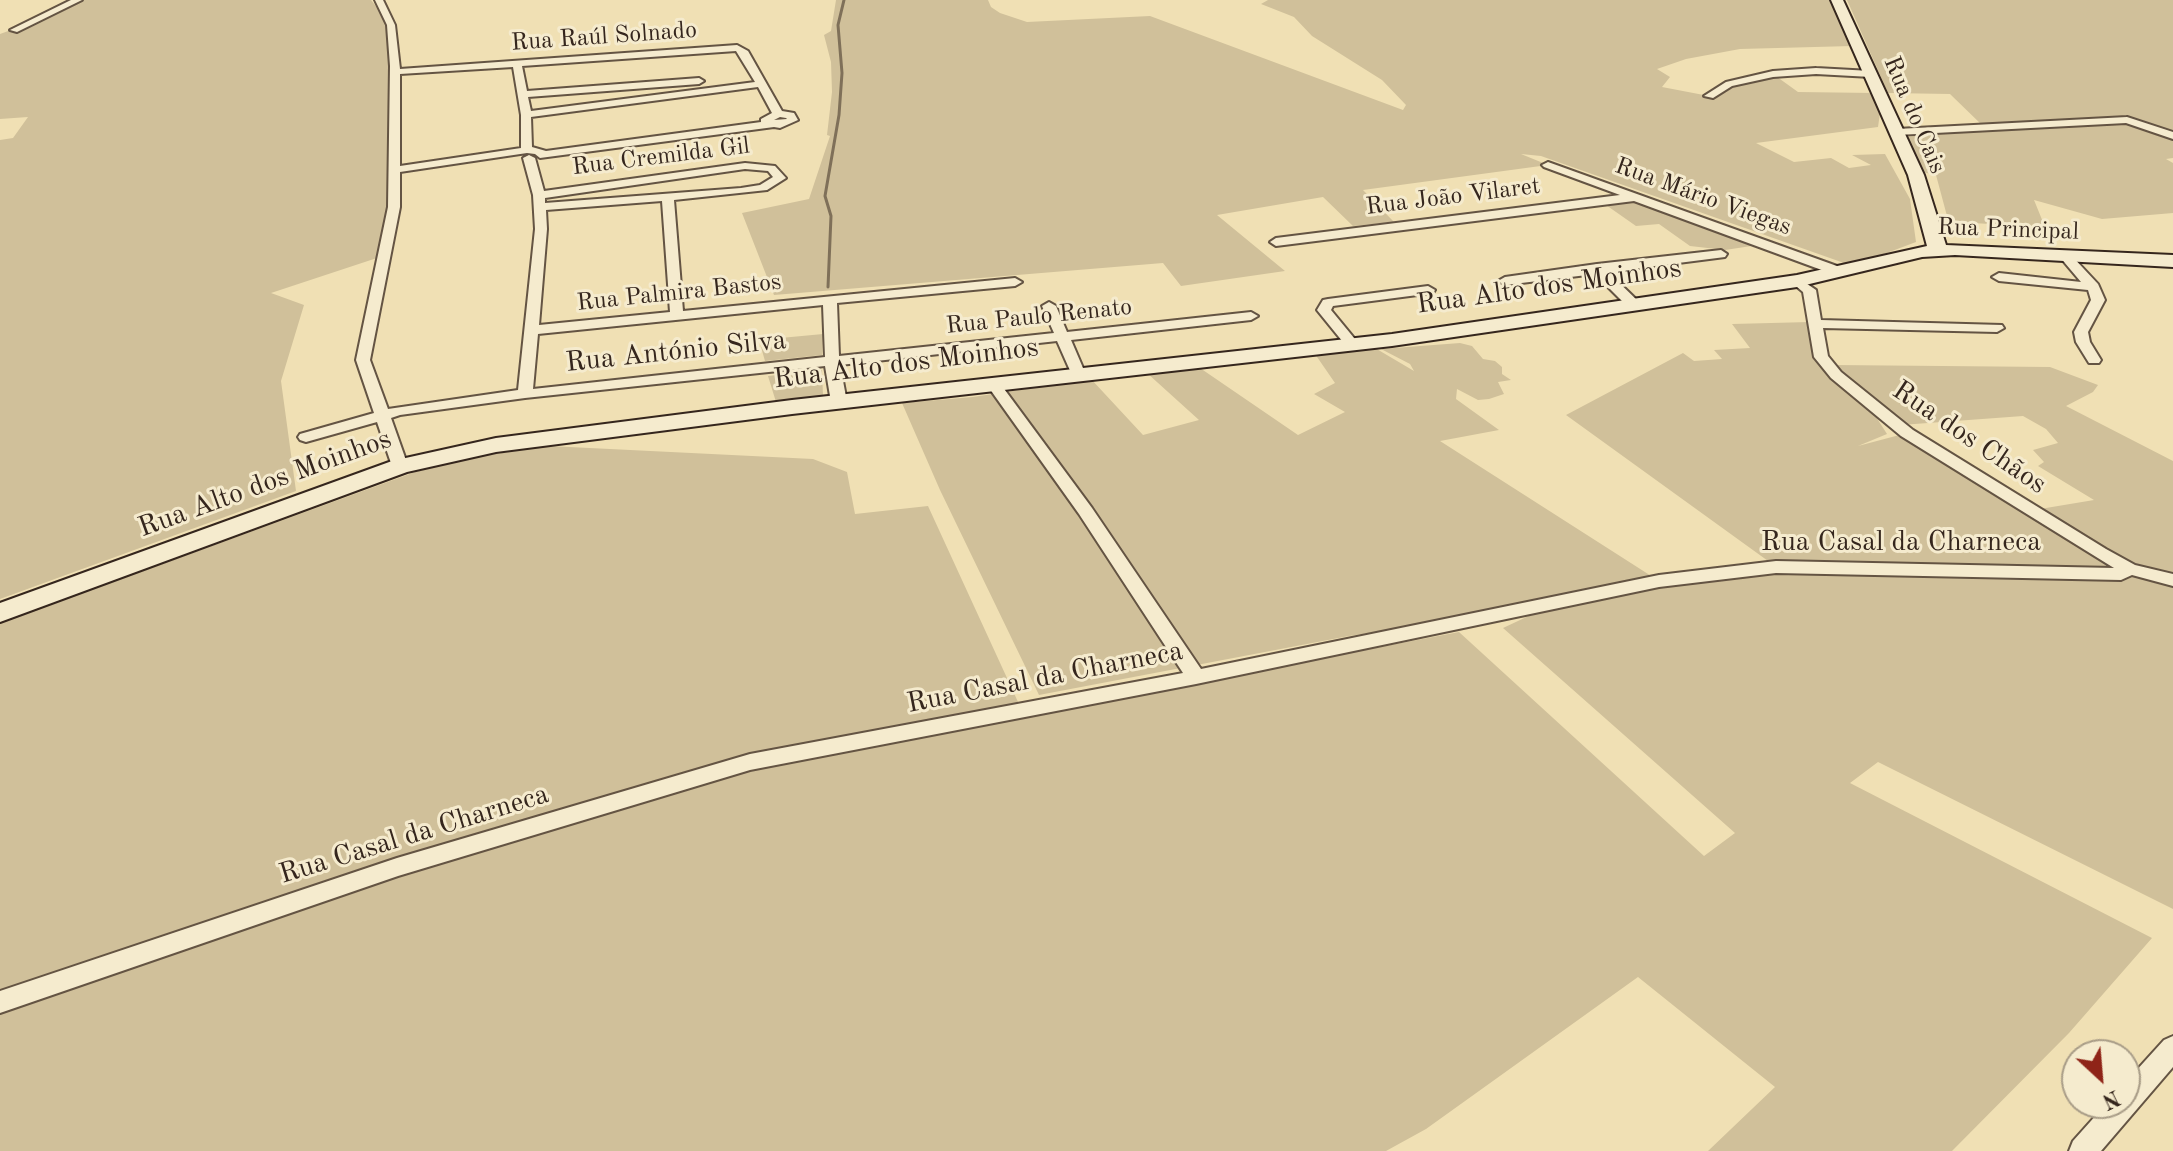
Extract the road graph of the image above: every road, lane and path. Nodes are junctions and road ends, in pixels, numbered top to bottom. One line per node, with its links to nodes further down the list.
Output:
1 (78, 0): 4 (street)
2 (379, 0): 6 (street)
3 (1837, 0): 7 (street, Rua do Cais)
4 (14, 30)
5 (517, 63): 6 (street, Rua Raúl Solnado); 8 (street, Rua Raúl Solnado); 9 (street)
6 (394, 72): 16 (street)
7 (1871, 74): 10 (street); 12 (street, Rua do Cais)
8 (760, 80): 9 (street); 11 (street); 14 (street, Rua Raúl Solnado)
9 (522, 94): 11 (street)
10 (1709, 96)
11 (526, 115): 14 (street)
12 (1897, 132): 13 (street); 21 (street, Rua do Cais)
13 (2173, 136)
14 (529, 154): 16 (street); 19 (street)
15 (1548, 165): 18 (street, Rua Mário Viegas)
16 (394, 173): 49 (street)
17 (668, 197): 19 (street, Rua Cremilda Gil); 19 (street, Rua Cremilda Gil); 36 (street)
18 (1635, 197): 20 (street, Rua João Vilaret); 26 (street, Rua Mário Viegas)
19 (539, 201): 40 (street)
20 (1276, 242)
21 (1941, 250): 23 (street, Rua Principal); 26 (street, Rua Principal)
22 (1721, 254): 25 (street)
23 (2065, 256): 24 (street, Rua Principal); 31 (street)
24 (2173, 261)
25 (1597, 268): 28 (street); 35 (street)
26 (1843, 273): 29 (street, Rua Alto dos Moinhos)
27 (1999, 277): 31 (street)
28 (1505, 281)
29 (1797, 281): 35 (street, Rua Alto dos Moinhos); 38 (street, Rua dos Chãos)
30 (1015, 282): 33 (street, Rua Palmira Bastos)
31 (2093, 287): 43 (street)
32 (1428, 290): 42 (street)
33 (830, 300): 36 (street, Rua Palmira Bastos); 44 (street)
34 (1049, 306): 41 (street)
35 (1635, 306): 42 (street, Rua Alto dos Moinhos)
36 (677, 316): 40 (street, Rua Palmira Bastos)
37 (1251, 316): 41 (street, Rua Paulo Renato)
38 (1817, 324): 39 (street); 52 (street, Rua dos Chãos)
39 (1997, 328)
40 (533, 330): 47 (street)
41 (1063, 336): 44 (street, Rua Paulo Renato); 45 (street)
42 (1352, 344): 45 (street, Rua Alto dos Moinhos)
43 (2094, 360)
44 (832, 362): 47 (street, Rua António Silva); 48 (street)
45 (1079, 375): 46 (street, Rua Alto dos Moinhos)
46 (994, 385): 48 (street, Rua Alto dos Moinhos); 55 (street)
47 (525, 394): 49 (street, Rua António Silva)
48 (839, 402): 51 (street, Rua Alto dos Moinhos)
49 (381, 416): 50 (street, Rua António Silva); 51 (street)
50 (306, 437)
51 (400, 466): 54 (street, Rua Alto dos Moinhos)
52 (2129, 569): 53 (street, Rua dos Chãos); 55 (street, Rua Casal da Charneca)
53 (2173, 580)
54 (0, 613)
55 (1196, 677): 56 (street, Rua Casal da Charneca)
56 (0, 1002)
57 (2173, 1048): 58 (street)
58 (2083, 1151)

